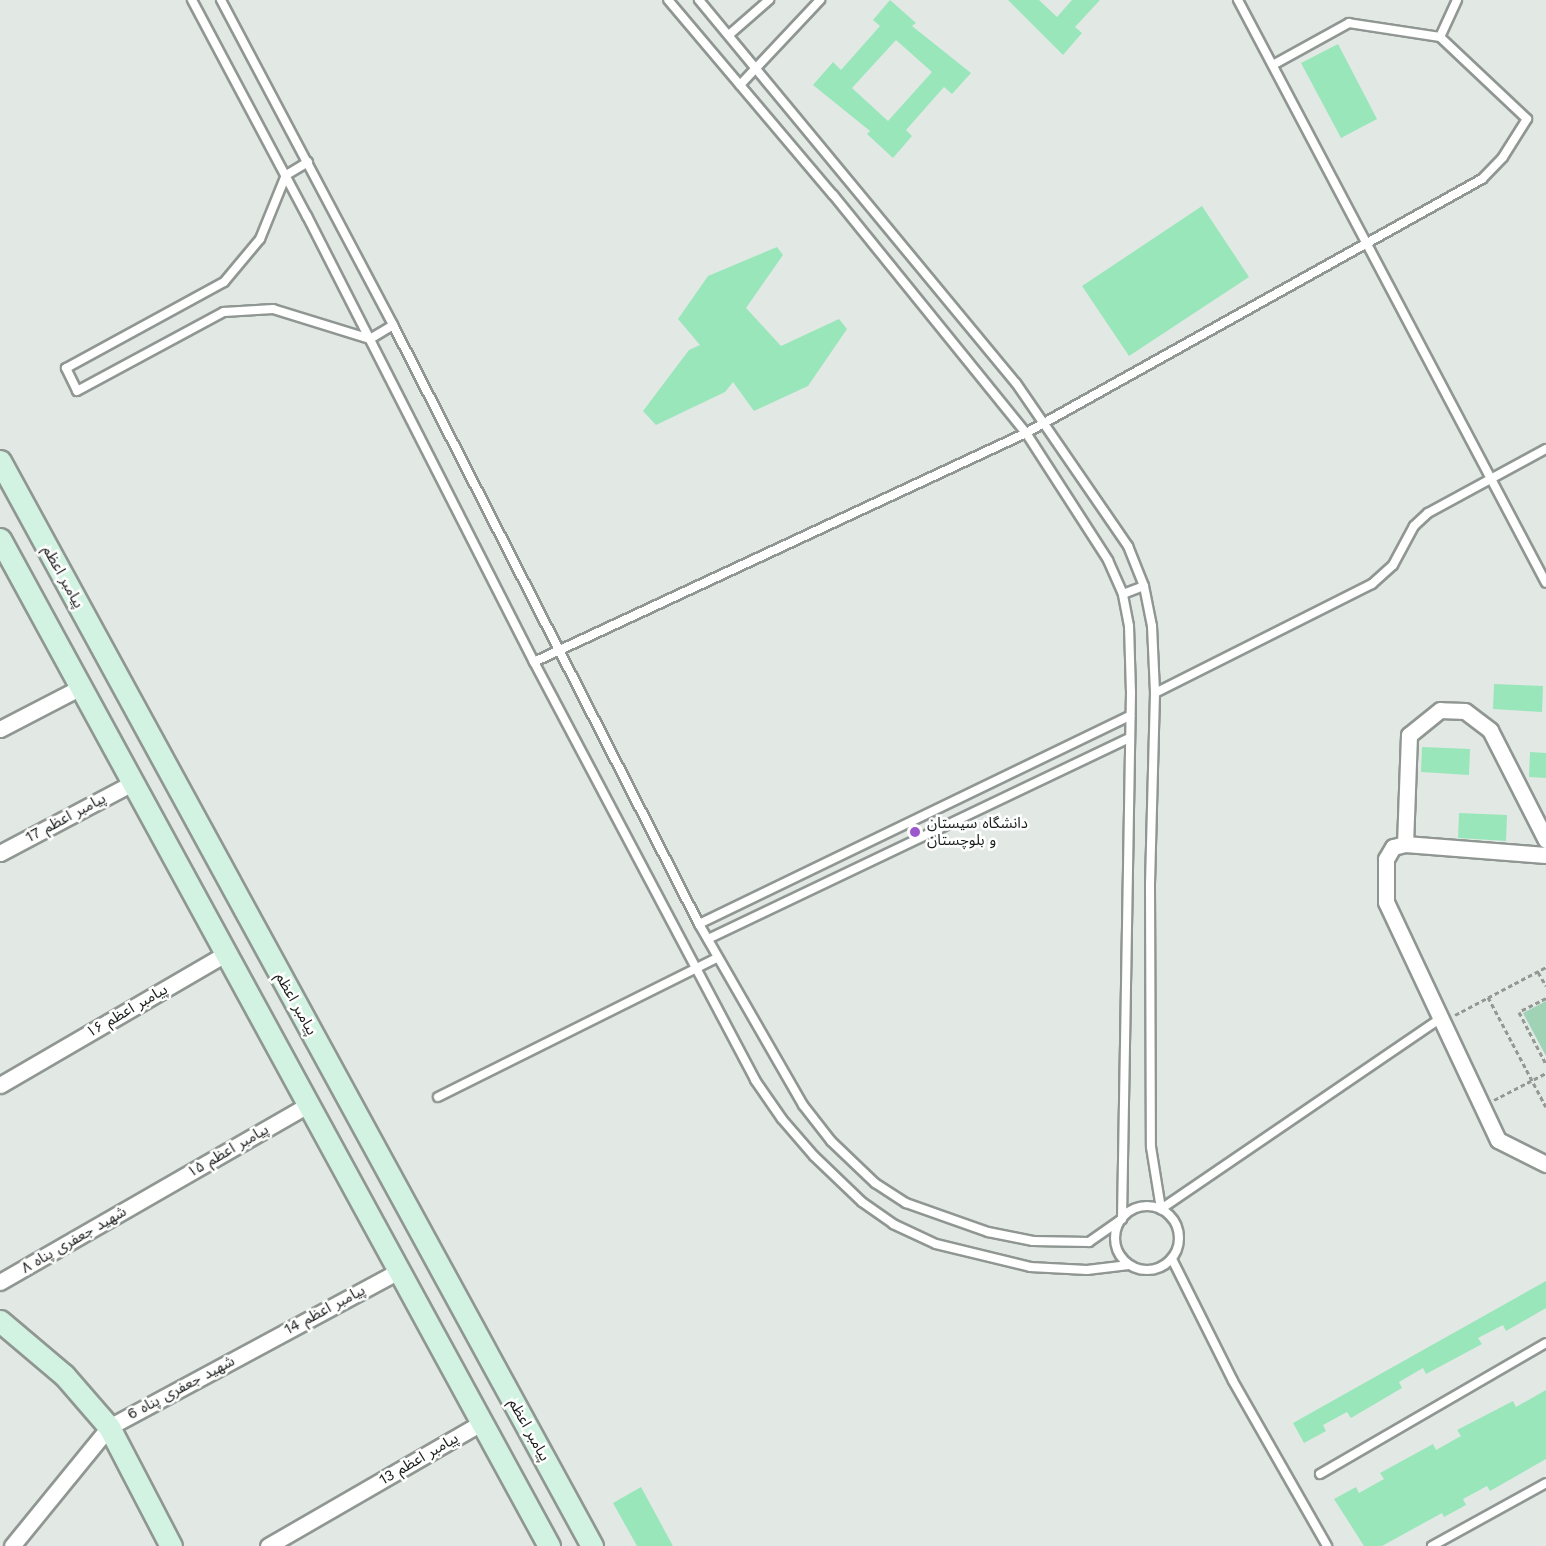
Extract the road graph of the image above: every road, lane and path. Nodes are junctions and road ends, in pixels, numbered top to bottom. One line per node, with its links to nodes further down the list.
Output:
1 (192, 0): 15 (lane)
2 (221, 0): 14 (lane)
3 (668, 0): 13 (lane)
4 (699, 0): 9 (lane)
5 (769, 0): 9 (lane)
6 (820, 0): 12 (lane)
7 (1238, 0): 11 (lane)
8 (1457, 0): 10 (lane)
9 (730, 34): 12 (lane)
10 (1440, 36): 11 (lane); 16 (lane)
11 (1273, 65): 16 (lane)
12 (759, 69): 13 (lane); 19 (lane)
13 (740, 85): 20 (lane)
14 (308, 162): 15 (lane); 17 (lane)
15 (286, 175): 18 (lane); 18 (lane)
16 (1367, 240): 19 (lane); 23 (lane)
17 (393, 326): 18 (lane); 28 (lane)
18 (370, 339): 29 (lane)
19 (1045, 421): 20 (lane); 26 (lane)
20 (1026, 433): 27 (lane); 28 (lane)
21 (1546, 449): 23 (lane)
22 (0, 461): 78 (main road, پیامبر اعظم)
23 (1491, 475): 25 (lane); 31 (lane)
24 (0, 539): 30 (main road)
25 (1546, 583)
26 (1144, 586): 27 (lane); 31 (lane)
27 (1123, 594): 32 (lane)
28 (558, 651): 29 (lane); 40 (lane)
29 (534, 662): 45 (lane)
30 (81, 687): 33 (street); 35 (main road)
31 (1155, 693): 61 (lane)
32 (1130, 716): 34 (lane); 40 (lane)
33 (0, 729)
34 (1130, 738): 41 (lane); 62 (lane)
35 (132, 783): 38 (street, پیامبر اعظم 17); 42 (main road)
36 (1546, 840): 37 (street)
37 (1406, 844): 39 (street); 50 (street)
38 (0, 853)
39 (1546, 855)
40 (699, 924): 41 (lane)
41 (708, 939): 43 (lane)
42 (225, 954): 54 (street, پیامبر اعظم ۱۶); 56 (main road)
43 (717, 958): 45 (lane); 62 (lane)
44 (1546, 967): 46 (path)
45 (697, 968): 55 (lane); 64 (lane)
46 (1538, 971): 47 (path); 48 (path)
47 (1546, 986)
48 (1488, 997): 50 (path); 53 (path)
49 (1546, 998): 51 (path)
50 (1443, 1019): 57 (street); 61 (lane)
51 (1546, 1064)
52 (1546, 1073): 53 (path)
53 (1532, 1081): 57 (path); 58 (path)
54 (0, 1085)
55 (438, 1097)
56 (308, 1105): 60 (street, پیامبر اعظم ۱۵); 65 (main road)
57 (1483, 1106): 59 (street)
58 (1546, 1107)
59 (1546, 1164)
60 (148, 1197): 66 (street, شهید جعفری پناه ۸)
61 (1161, 1209): 62 (lane); 63 (lane)
62 (1122, 1219): 64 (lane)
63 (1172, 1259): 64 (lane); 79 (lane)
64 (1129, 1265)
65 (397, 1272): 69 (street, پیامبر اعظم 14); 70 (main road)
66 (0, 1282)
67 (0, 1321): 71 (main road)
68 (1546, 1343): 72 (lane)
69 (253, 1349): 71 (street, شهید جعفری پناه 6)
70 (481, 1423): 76 (street, پیامبر اعظم 13); 77 (main road)
71 (109, 1427): 74 (street); 75 (main road)
72 (1320, 1474)
73 (1546, 1483): 80 (lane)
74 (12, 1546)
75 (171, 1546)
76 (268, 1546)
77 (549, 1546)
78 (592, 1546)
79 (1327, 1546)
80 (1432, 1546)

